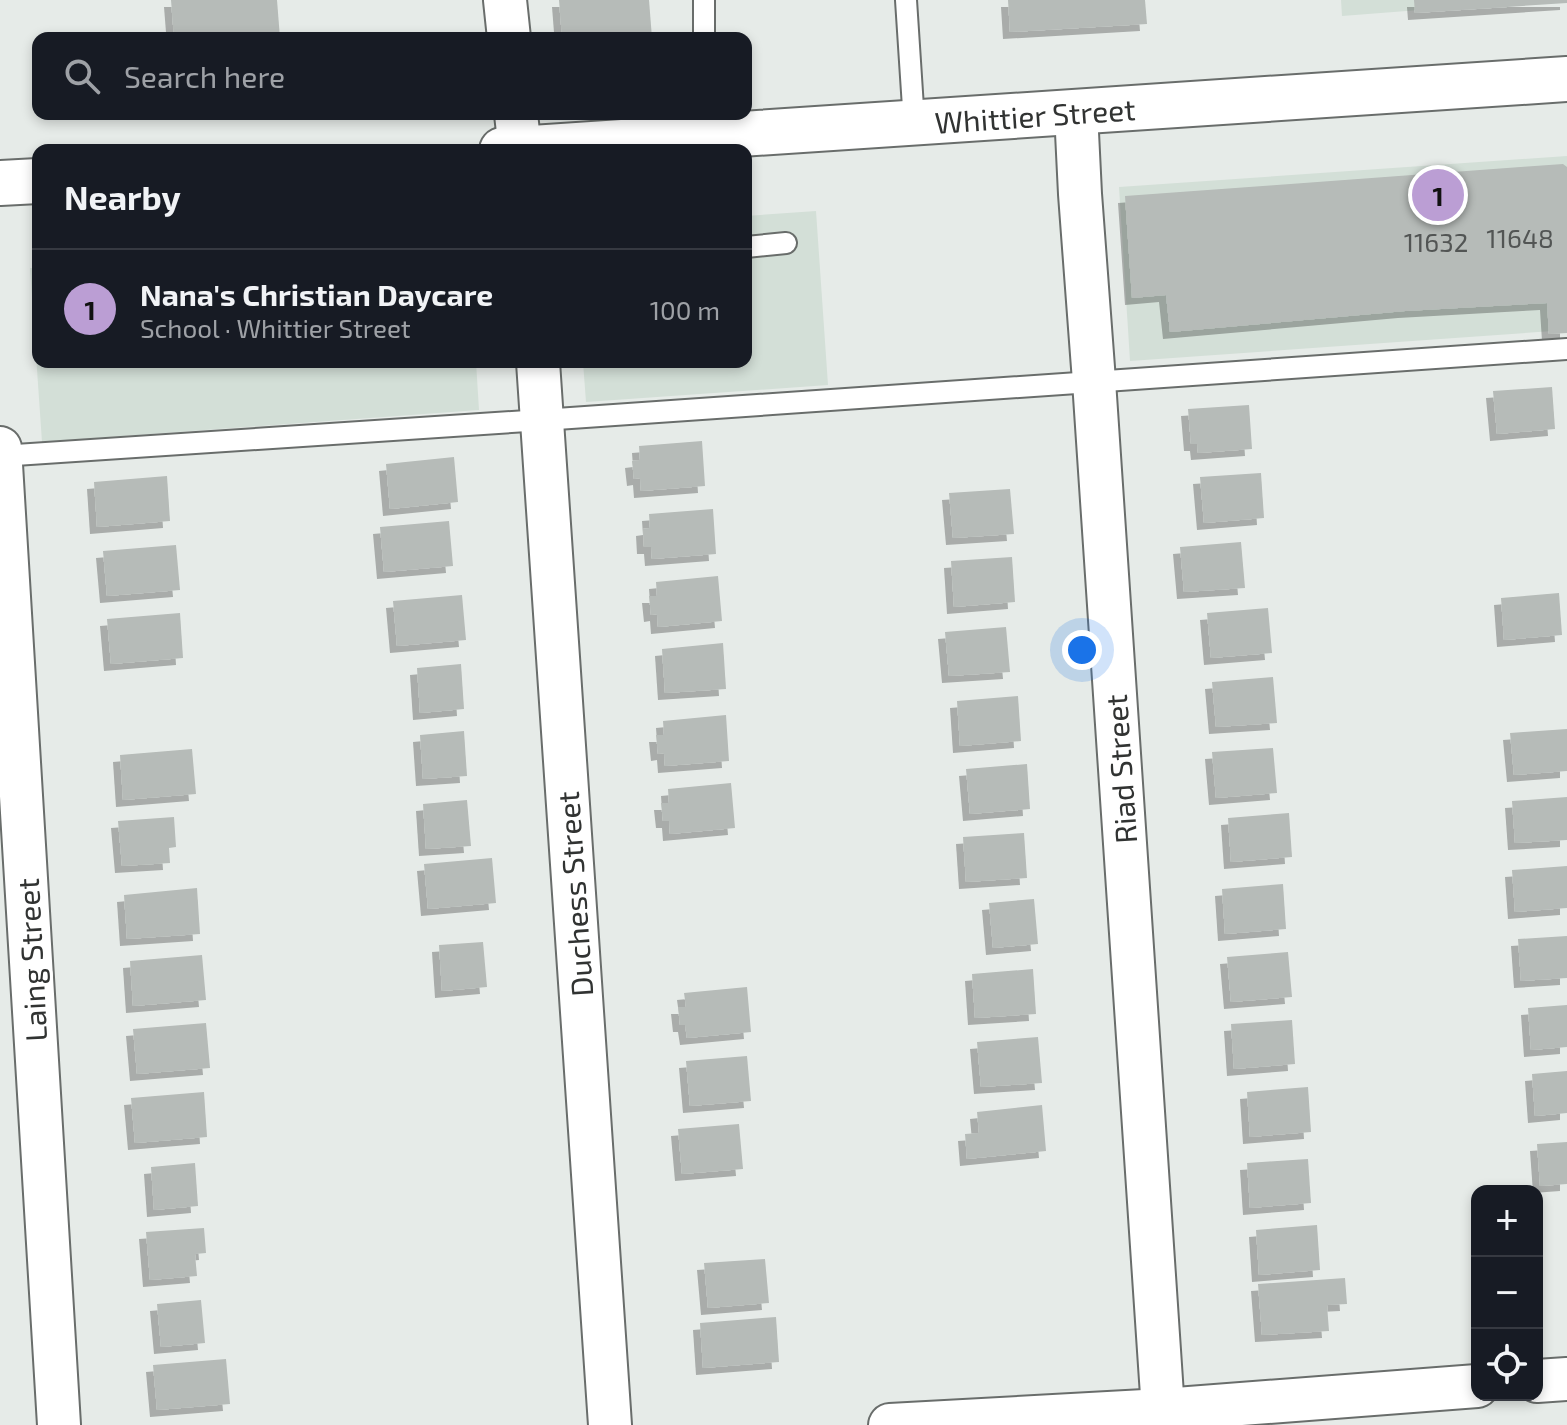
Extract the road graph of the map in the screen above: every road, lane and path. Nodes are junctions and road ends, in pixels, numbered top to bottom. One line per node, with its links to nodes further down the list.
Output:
1 (505, 0): 4 (street)
2 (704, 0): 5 (lane)
3 (906, 0): 8 (lane)
4 (508, 32)
5 (704, 32)
6 (1567, 79): 7 (street, Whittier Street)
7 (1076, 112): 8 (street, Whittier Street); 19 (street, Riad Street)
8 (914, 123): 9 (street, Whittier Street)
9 (712, 134): 12 (street, Whittier Street)
10 (515, 141): 11 (street, Whittier Street)
11 (560, 144)
12 (630, 144)
13 (32, 181): 14 (street)
14 (0, 183)
15 (786, 243): 16 (lane)
16 (752, 246)
17 (1567, 349): 19 (lane)
18 (538, 368): 20 (street, Duchess Street)
19 (1094, 381): 20 (lane); 26 (street, Riad Street)
20 (542, 420): 22 (lane); 28 (street, Duchess Street)
21 (0, 448): 22 (street, Laing Street)
22 (0, 456): 27 (street, Laing Street)
23 (1567, 1379): 24 (street)
24 (1543, 1381)
25 (1471, 1387): 26 (street)
26 (1164, 1417): 29 (street)
27 (59, 1425)
28 (610, 1425)
29 (890, 1425)

